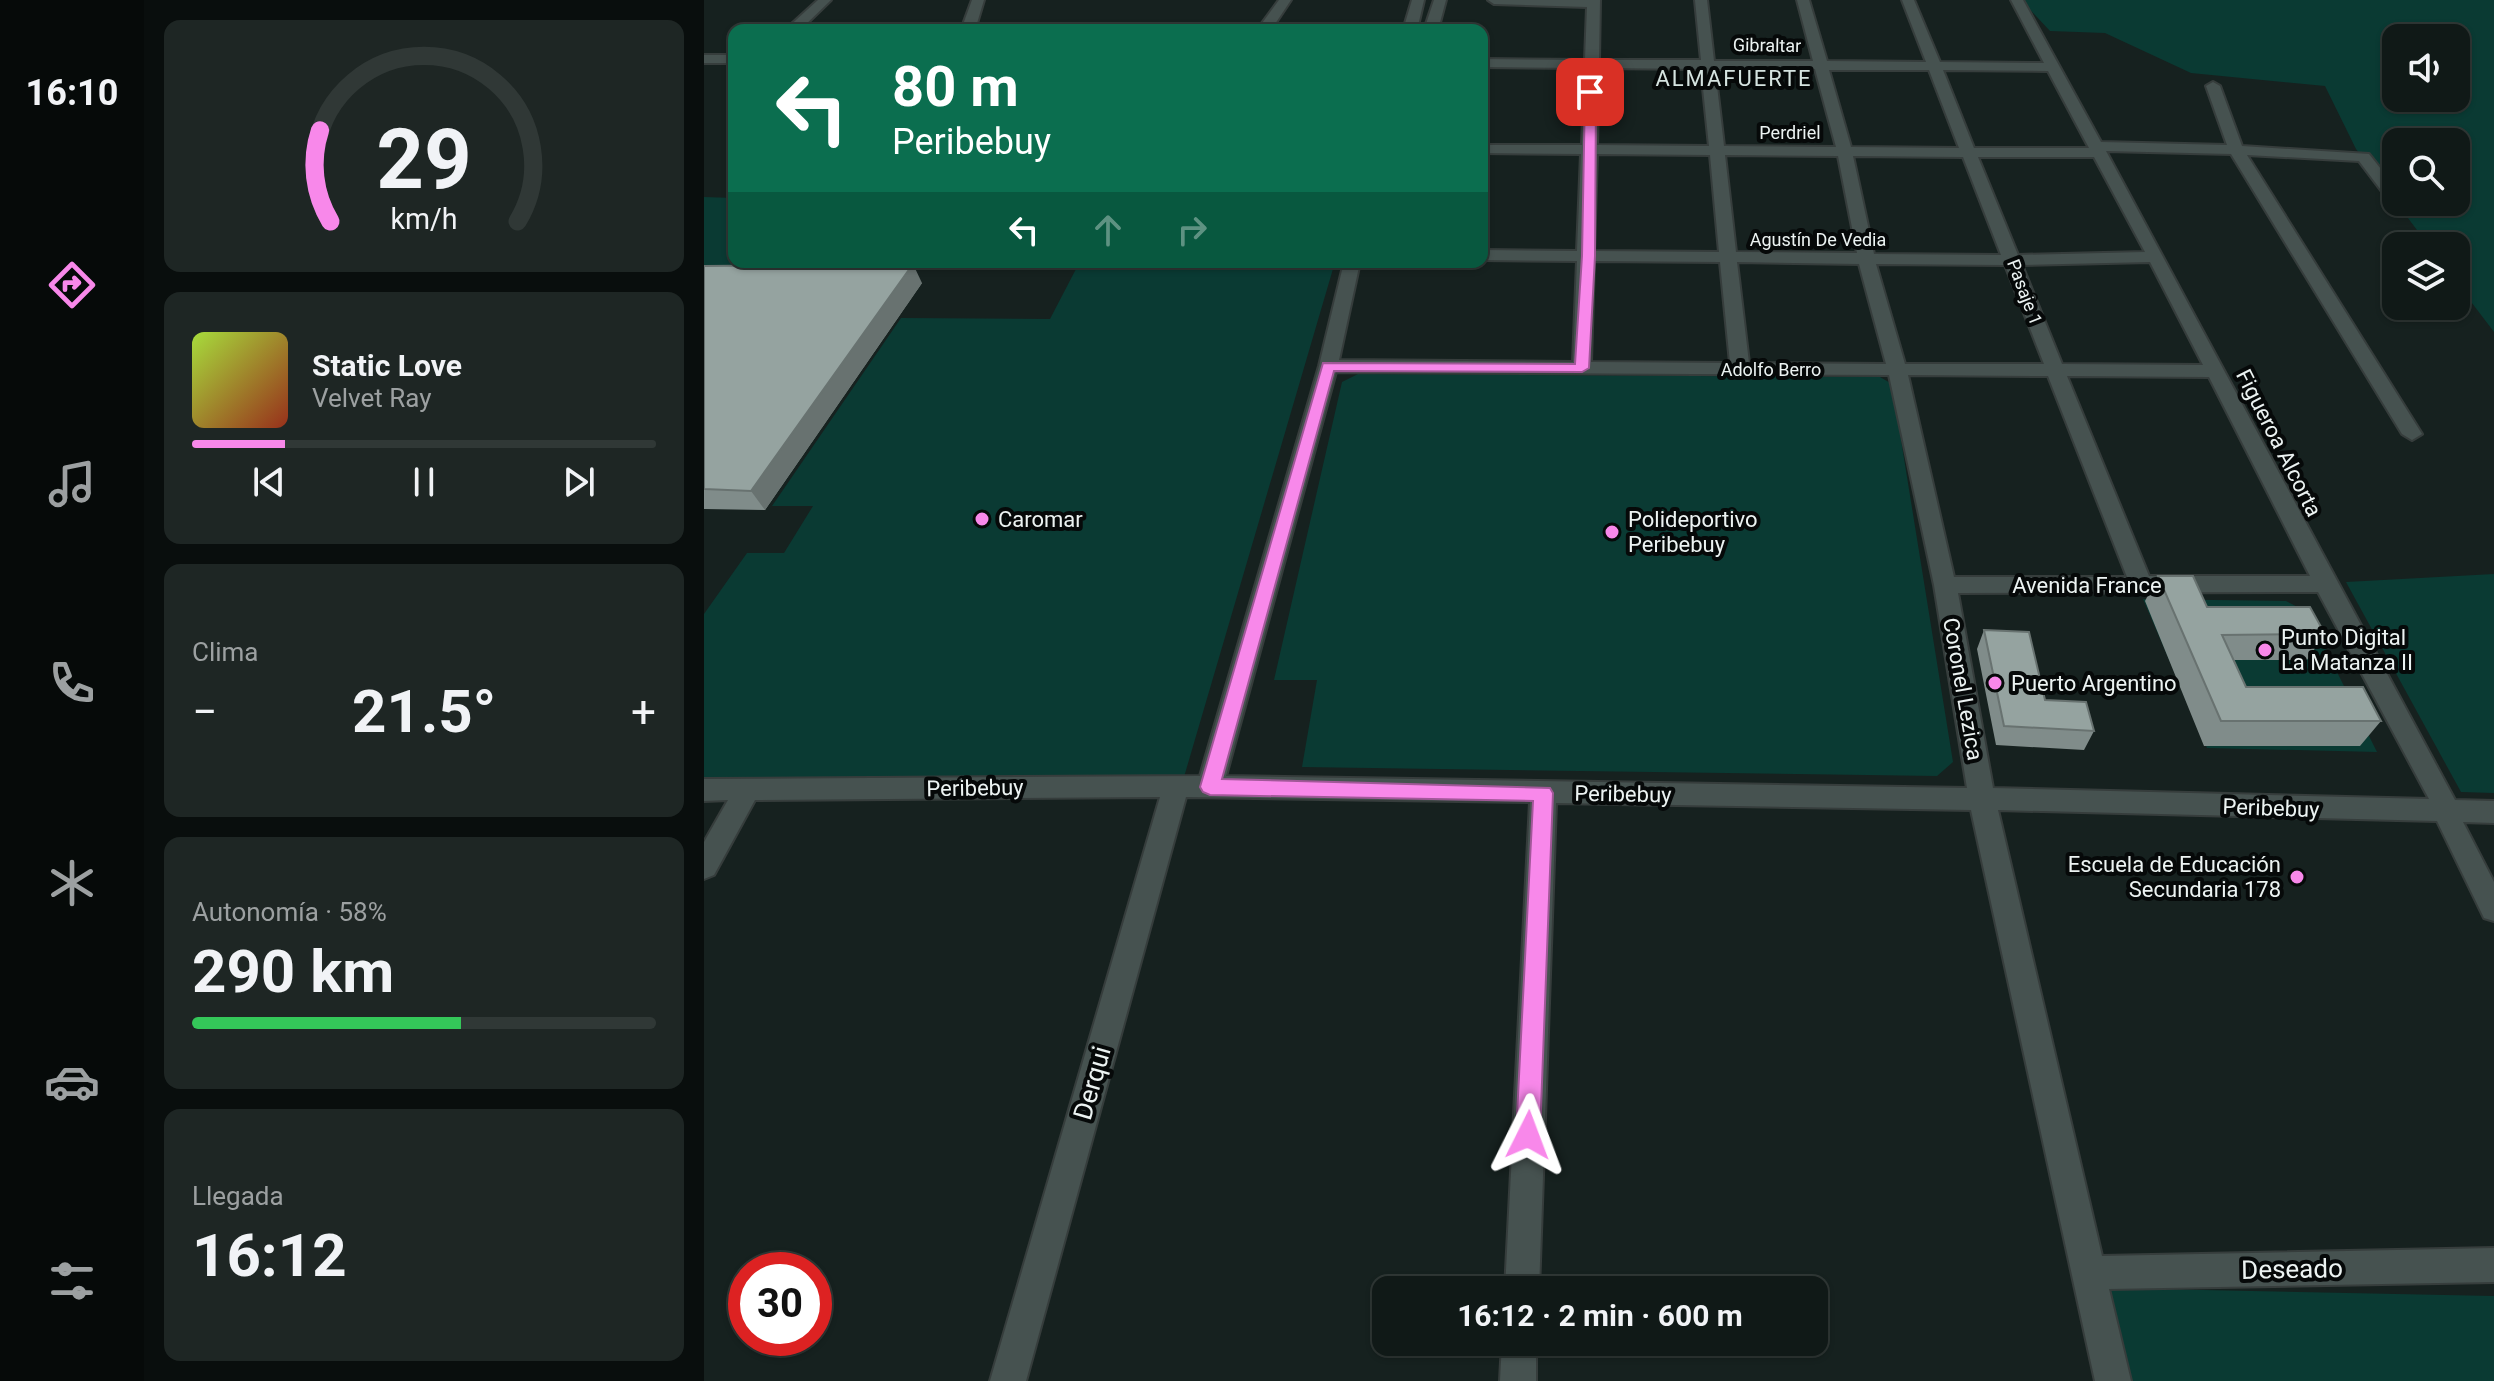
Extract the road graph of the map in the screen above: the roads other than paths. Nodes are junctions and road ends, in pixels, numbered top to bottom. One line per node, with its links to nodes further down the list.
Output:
1 (825, 0): 12 (street)
2 (978, 0): 13 (street)
3 (1285, 0): 14 (street)
4 (1418, 0): 15 (street)
5 (1440, 0): 16 (street)
6 (1494, 0): 11 (street)
7 (1701, 0): 20 (street)
8 (1803, 0): 22 (street, Coronel Lezica)
9 (1908, 0): 23 (street, Pasaje 1)
10 (2017, 0): 24 (street, Figueroa Alcorta)
11 (1594, 2): 19 (street)
12 (799, 24)
13 (970, 24)
14 (1268, 24)
15 (1412, 24)
16 (1433, 24)
17 (704, 59): 18 (street)
18 (728, 59)
19 (1591, 62): 20 (street, Gibraltar); 21 (street, Gibraltar); 27 (street)
20 (1708, 62): 22 (street, Gibraltar); 30 (street)
21 (1488, 63)
22 (1820, 64): 23 (street, Gibraltar); 31 (street, Coronel Lezica)
23 (1935, 65): 24 (street, Gibraltar); 32 (street, Pasaje 1)
24 (2052, 67): 28 (street, Figueroa Alcorta)
25 (2213, 86): 29 (street)
26 (1488, 149): 27 (street, Perdriel)
27 (1589, 150): 30 (street, Perdriel); 35 (street)
28 (2097, 150): 29 (street, Perdriel); 32 (street, Perdriel); 36 (street, Figueroa Alcorta)
29 (2236, 150): 33 (street, Perdriel); 47 (street)
30 (1715, 151): 31 (street, Perdriel); 38 (street)
31 (1845, 152): 32 (street, Perdriel); 37 (street, Coronel Lezica)
32 (1969, 154): 39 (street, Pasaje 1)
33 (2382, 180)
34 (1488, 255): 35 (street, Agustín De Vedia)
35 (1588, 256): 38 (street, Agustín De Vedia); 42 (street)
36 (2154, 257): 39 (street, Agustín De Vedia); 46 (street, Figueroa Alcorta)
37 (1866, 258): 38 (street, Agustín De Vedia); 39 (street, Agustín De Vedia); 44 (street, Coronel Lezica)
38 (1727, 259): 43 (street)
39 (2012, 260): 45 (street, Pasaje 1)
40 (1351, 268): 41 (street)
41 (1328, 366): 42 (street, Adolfo Berro); 52 (street)
42 (1582, 368): 43 (street, Adolfo Berro)
43 (1740, 369): 44 (street, Adolfo Berro)
44 (1897, 369): 45 (street, Adolfo Berro); 49 (street, Coronel Lezica)
45 (2055, 370): 46 (street, Adolfo Berro); 50 (street, Pasaje 1)
46 (2215, 371): 48 (street, Figueroa Alcorta)
47 (2412, 434)
48 (2325, 584): 50 (street, Avenida France); 58 (street, Figueroa Alcorta)
49 (1945, 585): 50 (street, Avenida France); 56 (street, Coronel Lezica)
50 (2141, 585)
51 (1176, 786): 52 (street, Peribebuy); 54 (street, Peribebuy); 65 (street, Derqui)
52 (1210, 787): 55 (street, Peribebuy)
53 (704, 790): 54 (street, Peribebuy)
54 (747, 790): 59 (street)
55 (1543, 793): 56 (street, Peribebuy); 63 (street)
56 (1982, 799): 58 (street, Peribebuy); 62 (street, Coronel Lezica)
57 (2494, 812): 58 (street, Peribebuy)
58 (2446, 813): 60 (street, Figueroa Alcorta)
59 (704, 867)
60 (2494, 909)
61 (2494, 1265): 62 (street, Deseado)
62 (2091, 1273): 67 (street, Coronel Lezica)
63 (1523, 1276)
64 (1519, 1356): 66 (street)
65 (1008, 1381)
66 (1518, 1381)
67 (2113, 1381)

